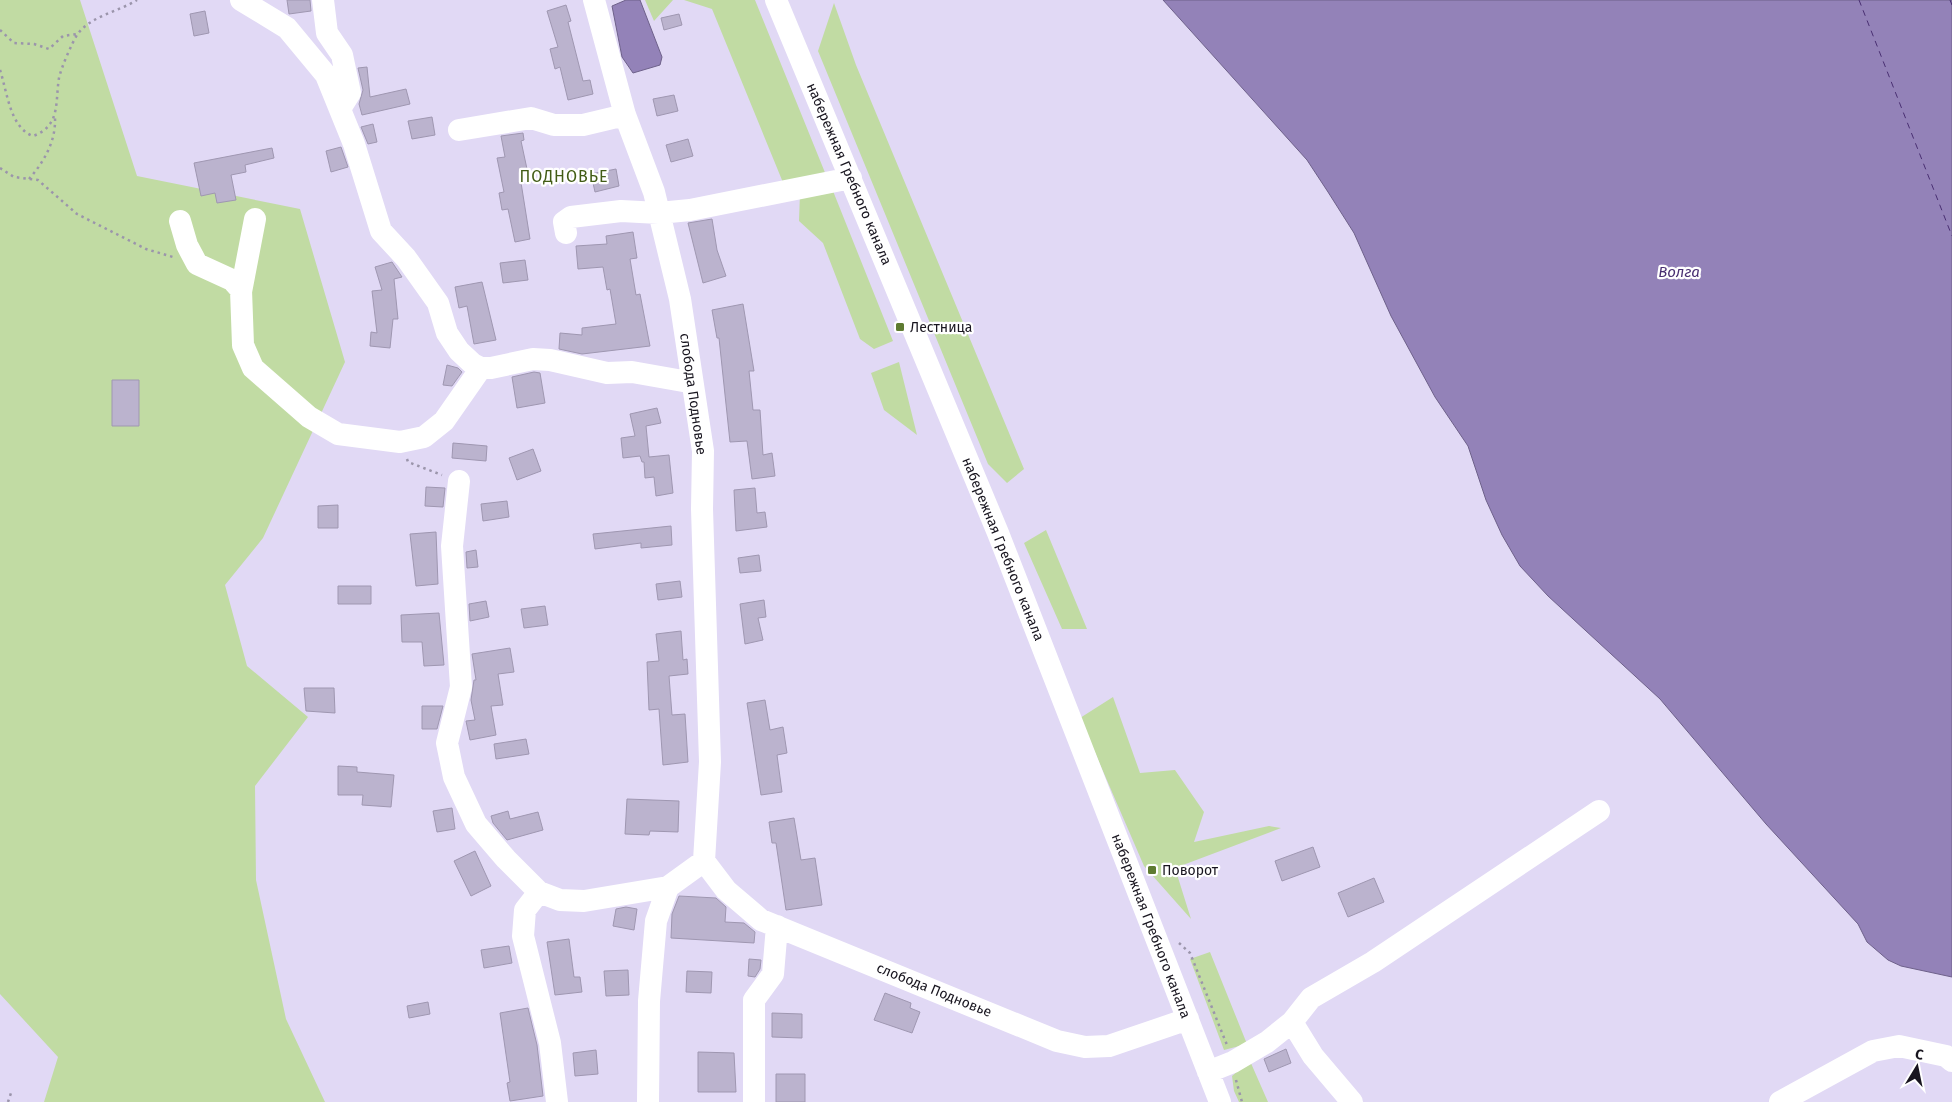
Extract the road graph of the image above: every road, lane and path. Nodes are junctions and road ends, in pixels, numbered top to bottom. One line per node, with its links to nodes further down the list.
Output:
1 (137, 0): 7 (path)
2 (241, 0): 9 (street)
3 (323, 0): 9 (street)
4 (594, 0): 10 (street, слобода Подновье)
5 (776, 0): 14 (street, набережная Гребного канала)
6 (0, 30): 7 (path)
7 (78, 34): 11 (path)
8 (0, 70): 11 (path)
9 (340, 109): 22 (street)
10 (625, 115): 12 (street); 16 (street, слобода Подновье)
11 (55, 117): 15 (path)
12 (458, 130)
13 (0, 168): 15 (path)
14 (851, 178): 16 (street); 31 (street, набережная Гребного канала)
15 (29, 179): 20 (path)
16 (659, 213): 19 (street); 23 (street, слобода Подновье)
17 (255, 220): 21 (street)
18 (180, 221): 20 (street)
19 (566, 233)
20 (198, 264): 21 (street)
21 (241, 292): 24 (street)
22 (481, 368): 23 (street); 24 (street)
23 (692, 380): 27 (street, слобода Подновье)
24 (400, 442): 25 (path)
25 (459, 480): 29 (street)
26 (1599, 810): 32 (street)
27 (704, 861): 28 (street); 30 (street, слобода Подновье)
28 (668, 888): 29 (street); 38 (street)
29 (539, 892): 37 (street)
30 (777, 926): 31 (street, слобода Подновье); 39 (street)
31 (1188, 1019): 34 (street, набережная Гребного канала)
32 (1292, 1022): 34 (street); 41 (street)
33 (1952, 1061): 42 (street)
34 (1208, 1072): 40 (street, набережная Гребного канала)
35 (11, 1093): 36 (path)
36 (8, 1102)
37 (557, 1102)
38 (648, 1102)
39 (754, 1102)
40 (1220, 1102)
41 (1352, 1102)
42 (1780, 1102)

